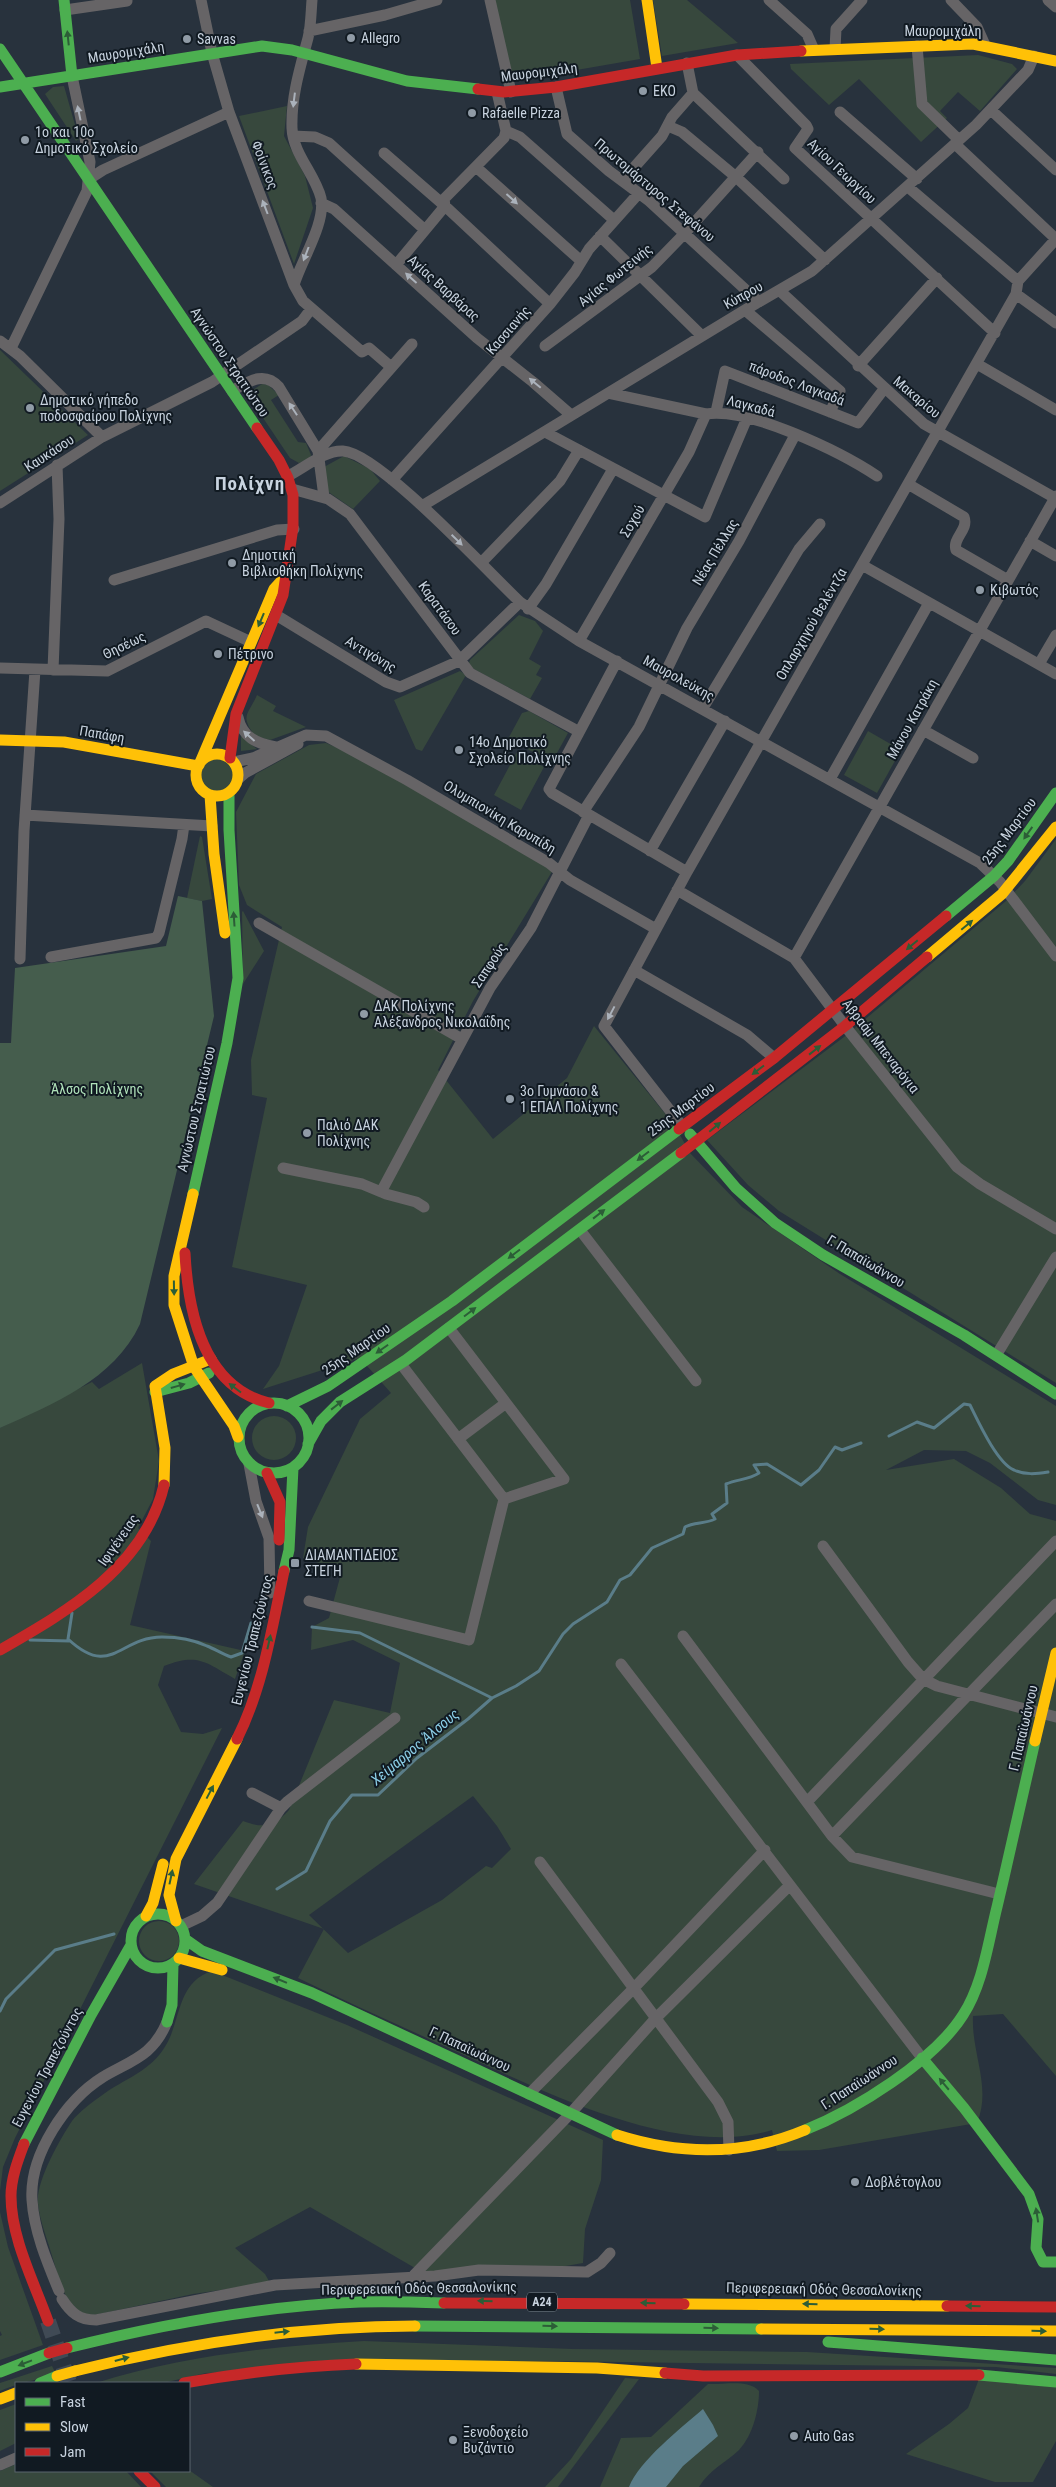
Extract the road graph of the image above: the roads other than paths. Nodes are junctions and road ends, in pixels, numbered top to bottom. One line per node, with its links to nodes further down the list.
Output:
1 (127, 0): 11 (street)
2 (202, 0): 19 (street, Φοίνικος)
3 (312, 0): 13 (street)
4 (436, 0): 13 (street)
5 (490, 0): 31 (street)
6 (647, 0): 25 (main road)
7 (769, 0): 18 (street)
8 (862, 0): 17 (street)
9 (951, 0): 14 (street)
10 (1048, 0): 12 (street)
11 (64, 5): 26 (main road, one-way to 11)
12 (1056, 7)
13 (309, 31): 20 (street)
14 (985, 45): 15 (main road, Μαυρομιχάλη); 22 (main road, Μαυρομιχάλη)
15 (917, 46): 17 (main road, Μαυρομιχάλη); 39 (street)
16 (0, 49): 27 (main road, Αγνώστου Στρατιώτου)
17 (835, 49): 18 (main road, Μαυρομιχάλη)
18 (814, 50): 21 (main road, Μαυρομιχάλη)
19 (212, 53): 20 (main road, Μαυρομιχάλη); 26 (main road, Μαυρομιχάλη); 34 (street, Φοίνικος)
20 (303, 53): 30 (main road, Μαυρομιχάλη); 38 (street, one-way to 38)
21 (737, 55): 24 (main road, Μαυρομιχάλη); 53 (street, Αγίου Γεωργίου)
22 (1034, 56): 23 (main road, Μαυρομιχάλη); 33 (street, Κύπρου)
23 (1056, 61)
24 (687, 63): 25 (main road, Μαυρομιχάλη); 32 (street)
25 (657, 68): 29 (main road, Μαυρομιχάλη)
26 (72, 76): 27 (main road, Μαυρομιχάλη); 45 (street, one-way to 26)
27 (24, 84): 28 (main road, Μαυρομιχάλη); 45 (main road, Αγνώστου Στρατιώτου)
28 (0, 87)
29 (556, 87): 31 (main road, Μαυρομιχάλη); 47 (street, Πρωτομάρτυρος Στεφάνου)
30 (497, 92): 31 (main road, Μαυρομιχάλη); 37 (street)
31 (511, 92)
32 (693, 93): 36 (street); 40 (street)
33 (991, 110): 39 (street, Κύπρου); 43 (street)
34 (229, 112): 45 (street); 64 (street, Φοίνικος, one-way to 34)
35 (840, 112): 48 (street)
36 (668, 126): 44 (street); 47 (street)
37 (506, 130): 42 (street); 52 (street)
38 (293, 136): 50 (street); 54 (street)
39 (957, 142): 48 (street, Κύπρου); 57 (street)
40 (758, 152): 44 (street, Αγίας Φωτεινής); 46 (street)
41 (384, 153): 51 (street)
42 (476, 167): 51 (street); 59 (street, one-way to 59)
43 (1056, 170)
44 (736, 178): 55 (street, Αγίας Φωτεινής); 58 (street)
45 (89, 179): 77 (street); 82 (main road, Αγνώστου Στρατιώτου)
46 (784, 179)
47 (622, 181): 49 (street, Πρωτομάρτυρος Στεφάνου)
48 (912, 183): 53 (street, Κύπρου); 63 (street)
49 (639, 193): 52 (street, Κασσιανής); 55 (street, Πρωτομάρτυρος Στεφάνου)
50 (321, 203): 60 (street, Αγίας Βαρβάρας); 64 (street, one-way to 64)
51 (445, 206): 54 (street); 68 (street)
52 (614, 220): 56 (street, Κασσιανής)
53 (872, 220): 58 (street, Κύπρου); 62 (street)
54 (425, 230): 60 (street)
55 (685, 233): 61 (street, Αγίας Φωτεινής); 67 (street, Πρωτομάρτυρος Στεφάνου)
56 (600, 236): 59 (street, Κασσιανής); 61 (street)
57 (1056, 239): 63 (street)
58 (826, 260): 65 (street, Κύπρου)
59 (581, 261): 68 (street, Κασσιανής)
60 (396, 265): 78 (street, Αγίας Βαρβάρας, one-way to 60)
61 (642, 275): 73 (street); 76 (street, Αγίας Φωτεινής)
62 (937, 278): 72 (street); 80 (street)
63 (1018, 282): 66 (street, Οπλαρχηγού Βελέντζα)
64 (294, 285): 69 (street, Φοίνικος)
65 (780, 291): 67 (street, Κύπρου); 80 (street, Μακαρίου)
66 (1016, 294): 71 (street); 72 (street, Οπλαρχηγού Βελέντζα)
67 (759, 302): 70 (street, Κύπρου)
68 (550, 304): 78 (street, Κασσιανής)
69 (311, 309): 81 (street, Φοίνικος); 82 (street, Καυκάσου)
70 (745, 310): 73 (street, Κύπρου); 87 (street)
71 (1054, 319)
72 (995, 333): 79 (street, Οπλαρχηγού Βελέντζα)
73 (702, 336): 85 (street, Κύπρου)
74 (0, 341): 77 (street)
75 (412, 344): 81 (street)
76 (545, 346)
77 (11, 348): 94 (street)
78 (503, 359): 89 (street, Αγίας Βαρβάρας, one-way to 78); 101 (street, Κασσιανής)
79 (977, 364): 86 (street); 92 (street, Οπλαρχηγού Βελέντζα)
80 (858, 366): 83 (street, Μακαρίου)
81 (391, 367): 96 (street)
82 (222, 376): 84 (main road, Αγνώστου Στρατιώτου); 94 (street, Καυκάσου)
83 (884, 389): 87 (street, πάροδος Λαγκαδά); 92 (street, Μακαρίου)
84 (232, 391): 96 (street, one-way to 84); 99 (main road, Αγνώστου Στρατιώτου)
85 (608, 394): 88 (street, Λαγκαδά); 89 (street, Κύπρου)
86 (1056, 410)
87 (830, 412): 88 (street, πάροδος Λαγκαδά)
88 (711, 413): 90 (street, Λαγκαδά); 104 (street, Σοχού)
89 (571, 415): 91 (street, Κύπρου)
90 (747, 418): 93 (street, Λαγκαδά); 104 (street)
91 (545, 432): 95 (street); 108 (street, Κύπρου)
92 (938, 432): 102 (street, Οπλαρχηγού Βελέντζα); 106 (street, Μακαρίου)
93 (794, 435): 100 (street, Λαγκαδά); 132 (street, Νέας Πέλλας)
94 (102, 437): 97 (street, Καυκάσου)
95 (579, 450): 98 (street); 113 (street)
96 (318, 455): 99 (street, Μαυρολεύκης); 101 (street, Μαυρολεύκης); 105 (street)
97 (57, 465): 107 (street, Καυκάσου); 130 (street)
98 (613, 469): 104 (street); 119 (street, Αντιγόνης)
99 (288, 476): 103 (main road, Αγνώστου Στρατιώτου)
100 (877, 476)
101 (392, 480): 108 (street, Μαυρολεύκης)
102 (908, 484): 114 (street, Οπλαρχηγού Βελέντζα); 117 (street)
103 (292, 488): 105 (street, Καρατάσου); 110 (main road, Αγνώστου Στρατιώτου)
104 (663, 496): 123 (street, Σοχού)
105 (324, 497): 125 (street, Καρατάσου)
106 (1055, 497): 111 (street, Μάνου Κατράκη)
107 (0, 503)
108 (422, 506): 113 (street, Μαυρολεύκης, one-way to 113)
109 (820, 524): 133 (street)
110 (294, 529): 115 (main road, Αγνώστου Στρατιώτου); 116 (street)
111 (1030, 541): 112 (street); 117 (street, Μάνου Κατράκη)
112 (1056, 556)
113 (482, 563): 119 (street, Μαυρολεύκης)
114 (862, 565): 118 (street); 141 (street, Οπλαρχηγού Βελέντζα)
115 (284, 578): 120 (main road, Αγνώστου Στρατιώτου); 124 (main road, Αγνώστου Στρατιώτου, one-way to 124)
116 (114, 580)
117 (1008, 580): 121 (street, Μάνου Κατράκη)
118 (929, 603): 121 (street); 147 (street)
119 (524, 606): 123 (street, Μαυρολεύκης); 125 (street, Αντιγόνης)
120 (276, 615): 125 (street, Αντιγόνης); 134 (main road, Αγνώστου Στρατιώτου)
121 (979, 630): 127 (street); 136 (street, Μάνου Κατράκη)
122 (1056, 635): 127 (street)
123 (579, 641): 126 (street, Μαυρολεύκης)
124 (252, 642): 130 (street, Θησέως); 145 (main road, Αγνώστου Στρατιώτου)
125 (460, 661): 137 (street, Καρατάσου)
126 (616, 661): 132 (street, Μαυρολεύκης); 137 (street)
127 (1039, 664): 131 (street)
128 (0, 668): 129 (street, Θησέως)
129 (35, 670): 130 (street, Θησέως); 140 (street)
130 (54, 670)
131 (1056, 674)
132 (660, 684): 133 (street, Μαυρολεύκης); 152 (street, Νέας Πέλλας)
133 (703, 708): 135 (street, Μαυρολεύκης)
134 (237, 709): 142 (street, one-way to 134); 144 (main road, Αγνώστου Στρατιώτου)
135 (725, 721): 141 (street, Μαυρολεύκης); 157 (street)
136 (923, 730): 143 (street); 151 (street, Μάνου Κατράκη)
137 (578, 731): 152 (street)
138 (326, 736): 142 (street); 146 (street); 158 (street, Ολυμπιονίκη Καρυπίδη)
139 (0, 740): 140 (main road, Παπάφη)
140 (30, 740): 145 (main road, Παπάφη); 153 (street)
141 (762, 742): 147 (street, Μαυρολεύκης); 159 (street, Οπλαρχηγού Βελέντζα)
142 (276, 747): 144 (street)
143 (973, 758)
144 (232, 760): 145 (main road); 146 (main road, Αγνώστου Στρατιώτου)
145 (199, 765): 150 (main road, Αγνώστου Στρατιώτου)
146 (238, 779): 148 (main road)
147 (830, 779): 151 (street, Μαυρολεύκης)
148 (229, 793): 150 (main road); 170 (main road, Αγνώστου Στρατιώτου, one-way to 148)
149 (1056, 793): 160 (main road, 25ης Μαρτίου, one-way to 160)
150 (210, 795): 155 (main road, Αγνώστου Στρατιώτου)
151 (880, 807): 160 (street, Μαυρολεύκης); 167 (street, Μάνου Κατράκη)
152 (586, 814): 157 (street); 158 (street, Σαπφούς)
153 (25, 815): 154 (street); 168 (street)
154 (184, 825): 155 (street); 166 (street)
155 (212, 826): 170 (main road, Αγνώστου Στρατιώτου)
156 (1056, 827): 162 (main road)
157 (650, 851): 159 (street)
158 (560, 870): 164 (street, Ολυμπιονίκη Καρυπίδη); 173 (street, Σαπφούς)
159 (687, 872): 161 (street, Οπλαρχηγού Βελέντζα)
160 (994, 876): 162 (street, Μαυρολεύκης); 171 (main road, 25ης Μαρτίου, one-way to 171)
161 (677, 890): 164 (street, Οπλαρχηγού Βελέντζα); 167 (street, Αβραάμ Μπεναρόγια)
162 (1006, 891): 165 (street, Μαυρολεύκης); 172 (main road, one-way to 162)
163 (259, 924): 173 (street)
164 (656, 929): 169 (street, Οπλαρχηγού Βελέντζα)
165 (1056, 956)
166 (51, 958)
167 (794, 958): 171 (street, Αβραάμ Μπεναρόγια)
168 (20, 959)
169 (634, 970): 174 (street); 175 (street, Οπλαρχηγού Βελέντζα, one-way to 175)
170 (233, 1002): 180 (main road, Αγνώστου Στρατιώτου)
171 (833, 1010): 172 (street, Αβραάμ Μπεναρόγια); 174 (main road, 25ης Μαρτίου)
172 (845, 1026): 176 (main road, one-way to 172); 182 (street, Αβραάμ Μπεναρόγια)
173 (462, 1039): 178 (street, Σαπφούς)
174 (774, 1058): 175 (main road, 25ης Μαρτίου, one-way to 175)
175 (682, 1126): 176 (main road, Γ. Παπαϊωάννου); 196 (main road, 25ης Μαρτίου, one-way to 196)
176 (697, 1142): 181 (main road, one-way to 176); 185 (main road, Γ. Παπαϊωάννου)
177 (283, 1168): 178 (street)
178 (381, 1192): 179 (street)
179 (424, 1207)
180 (185, 1223): 186 (main road, Αγνώστου Στρατιώτου); 188 (main road, Αγνώστου Στρατιώτου, one-way to 188)
181 (580, 1230): 184 (main road, one-way to 181); 191 (street)
182 (1056, 1230)
183 (1056, 1257): 185 (street)
184 (450, 1328): 187 (main road); 195 (street)
185 (996, 1354): 193 (main road, Γ. Παπαϊωάννου)
186 (211, 1359): 188 (main road); 189 (main road)
187 (400, 1364): 198 (street); 199 (main road, one-way to 187)
188 (194, 1367): 190 (main road, Αγνώστου Στρατιώτου); 192 (main road)
189 (217, 1370): 190 (main road); 194 (main road, one-way to 189)
190 (200, 1378): 192 (main road, one-way to 190); 197 (main road)
191 (696, 1381)
192 (155, 1392): 210 (main road, Ιφιγένειας)
193 (1056, 1394)
194 (269, 1403): 196 (main road); 197 (main road)
195 (506, 1403): 198 (street); 203 (street)
196 (288, 1406): 199 (main road)
197 (238, 1437): 200 (main road)
198 (458, 1439): 203 (street)
199 (308, 1444): 201 (main road)
200 (249, 1464): 202 (main road); 206 (street, one-way to 206)
201 (293, 1468): 202 (main road); 227 (main road, Ευγενίου Τραπεζούντος, one-way to 201)
202 (267, 1473): 206 (main road, Ευγενίου Τραπεζούντος)
203 (504, 1499): 207 (street)
204 (1056, 1541): 213 (street)
205 (824, 1546): 213 (street)
206 (270, 1593): 226 (main road, Ευγενίου Τραπεζούντος)
207 (309, 1602)
208 (1056, 1604): 214 (street)
209 (683, 1636): 219 (street)
210 (0, 1650)
211 (1056, 1653): 215 (main road, Γ. Παπαϊωάννου)
212 (621, 1664): 222 (street)
213 (923, 1679): 214 (street); 219 (street)
214 (967, 1694): 215 (street); 221 (street)
215 (1043, 1713): 216 (street); 225 (main road, Γ. Παπαϊωάννου)
216 (1056, 1717)
217 (395, 1718): 220 (street)
218 (252, 1793): 220 (street)
219 (807, 1802): 221 (street)
220 (281, 1808): 227 (street)
221 (832, 1836): 225 (street)
222 (764, 1850): 224 (street); 232 (street)
223 (540, 1862): 232 (street)
224 (790, 1885): 235 (street); 237 (street)
225 (999, 1894): 237 (main road, Γ. Παπαϊωάννου)
226 (146, 1916): 227 (main road); 229 (main road, Ευγενίου Τραπεζούντος)
227 (179, 1923): 228 (main road, Ευγενίου Τραπεζούντος)
228 (185, 1939): 230 (main road); 234 (main road, Γ. Παπαϊωάννου, one-way to 228)
229 (131, 1945): 231 (main road); 233 (main road, Ευγενίου Τραπεζούντος)
230 (176, 1961): 231 (main road, Ευγενίου Τραπεζούντος); 234 (main road); 236 (main road)
231 (149, 1967): 233 (main road, Ευγενίου Τραπεζούντος); 236 (main road)
232 (634, 1988): 235 (street); 238 (street)
233 (100, 1999): 245 (main road, Ευγενίου Τραπεζούντος)
234 (341, 2007): 238 (main road, Γ. Παπαϊωάννου)
235 (656, 2018): 239 (street); 240 (street)
236 (167, 2022): 243 (street)
237 (922, 2058): 240 (main road, Γ. Παπαϊωάννου); 242 (main road, one-way to 237)
238 (529, 2094): 239 (main road, Γ. Παπαϊωάννου)
239 (570, 2114): 240 (main road, Γ. Παπαϊωάννου); 243 (street)
240 (729, 2150)
241 (610, 2253): 243 (street)
242 (1056, 2262)
243 (414, 2275)
244 (1056, 2307): 249 (main road, Περιφερειακή Οδός Θεσσαλονίκης / Α24, one-way to 249, bridge)
245 (48, 2321)
246 (793, 2329): 247 (main road, Α24, one-way to 247); 248 (main road); 250 (main road, Α24, one-way to 246, bridge)
247 (1056, 2331)
248 (1056, 2360)
249 (0, 2372)
250 (42, 2382)
251 (189, 2382): 252 (main road)
252 (1056, 2382)
253 (15, 2393): 254 (main road)
254 (0, 2399)
255 (15, 2458): 256 (street)
256 (0, 2465)
257 (140, 2472): 258 (main road)
258 (155, 2487)

